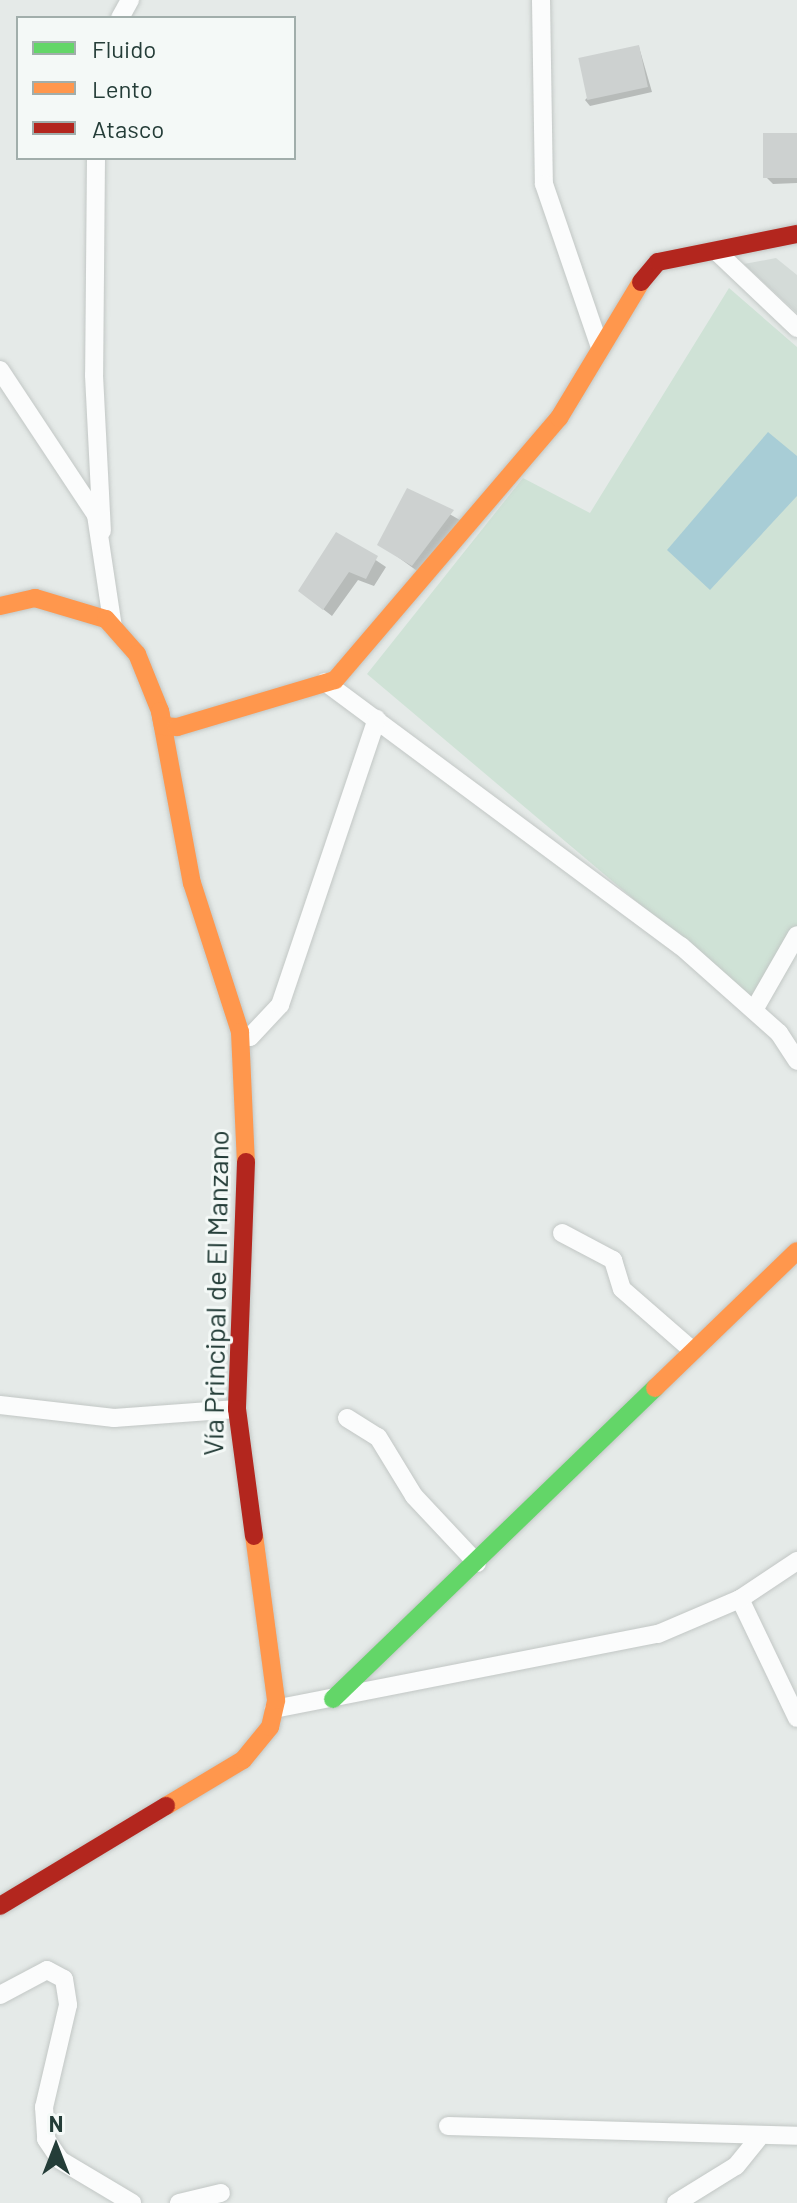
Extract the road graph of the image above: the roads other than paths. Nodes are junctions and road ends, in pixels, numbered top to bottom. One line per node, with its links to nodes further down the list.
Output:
1 (541, 0): 6 (street)
2 (96, 160): 8 (street)
3 (797, 234): 4 (main road)
4 (716, 251): 5 (street); 6 (main road)
5 (797, 328)
6 (600, 348): 11 (main road)
7 (0, 370): 8 (street)
8 (102, 531): 10 (street)
9 (0, 606): 10 (main road, Vía Principal de El Manzano)
10 (113, 627): 12 (main road, Vía Principal de El Manzano)
11 (325, 682): 12 (main road); 13 (street)
12 (160, 711): 17 (main road, Vía Principal de El Manzano)
13 (377, 719): 15 (street); 17 (street)
14 (797, 935): 15 (street)
15 (754, 1010): 16 (street)
16 (788, 1031): 18 (street)
17 (240, 1032): 23 (main road, Vía Principal de El Manzano)
18 (797, 1061)
19 (562, 1233): 21 (street)
20 (797, 1251): 21 (main road)
21 (692, 1350): 26 (main road)
22 (0, 1405): 23 (street)
23 (237, 1409): 29 (main road, Vía Principal de El Manzano)
24 (347, 1418): 26 (street)
25 (797, 1561): 27 (street)
26 (477, 1563): 28 (main road)
27 (740, 1599): 28 (street); 30 (street)
28 (333, 1699): 29 (street)
29 (274, 1709): 31 (main road)
30 (797, 1718)
31 (0, 1906)
32 (0, 1995): 37 (street)
33 (448, 2126): 35 (street)
34 (797, 2136): 35 (street)
35 (758, 2139): 39 (street)
36 (221, 2193): 38 (street)
37 (132, 2203)
38 (179, 2203)
39 (676, 2203)

